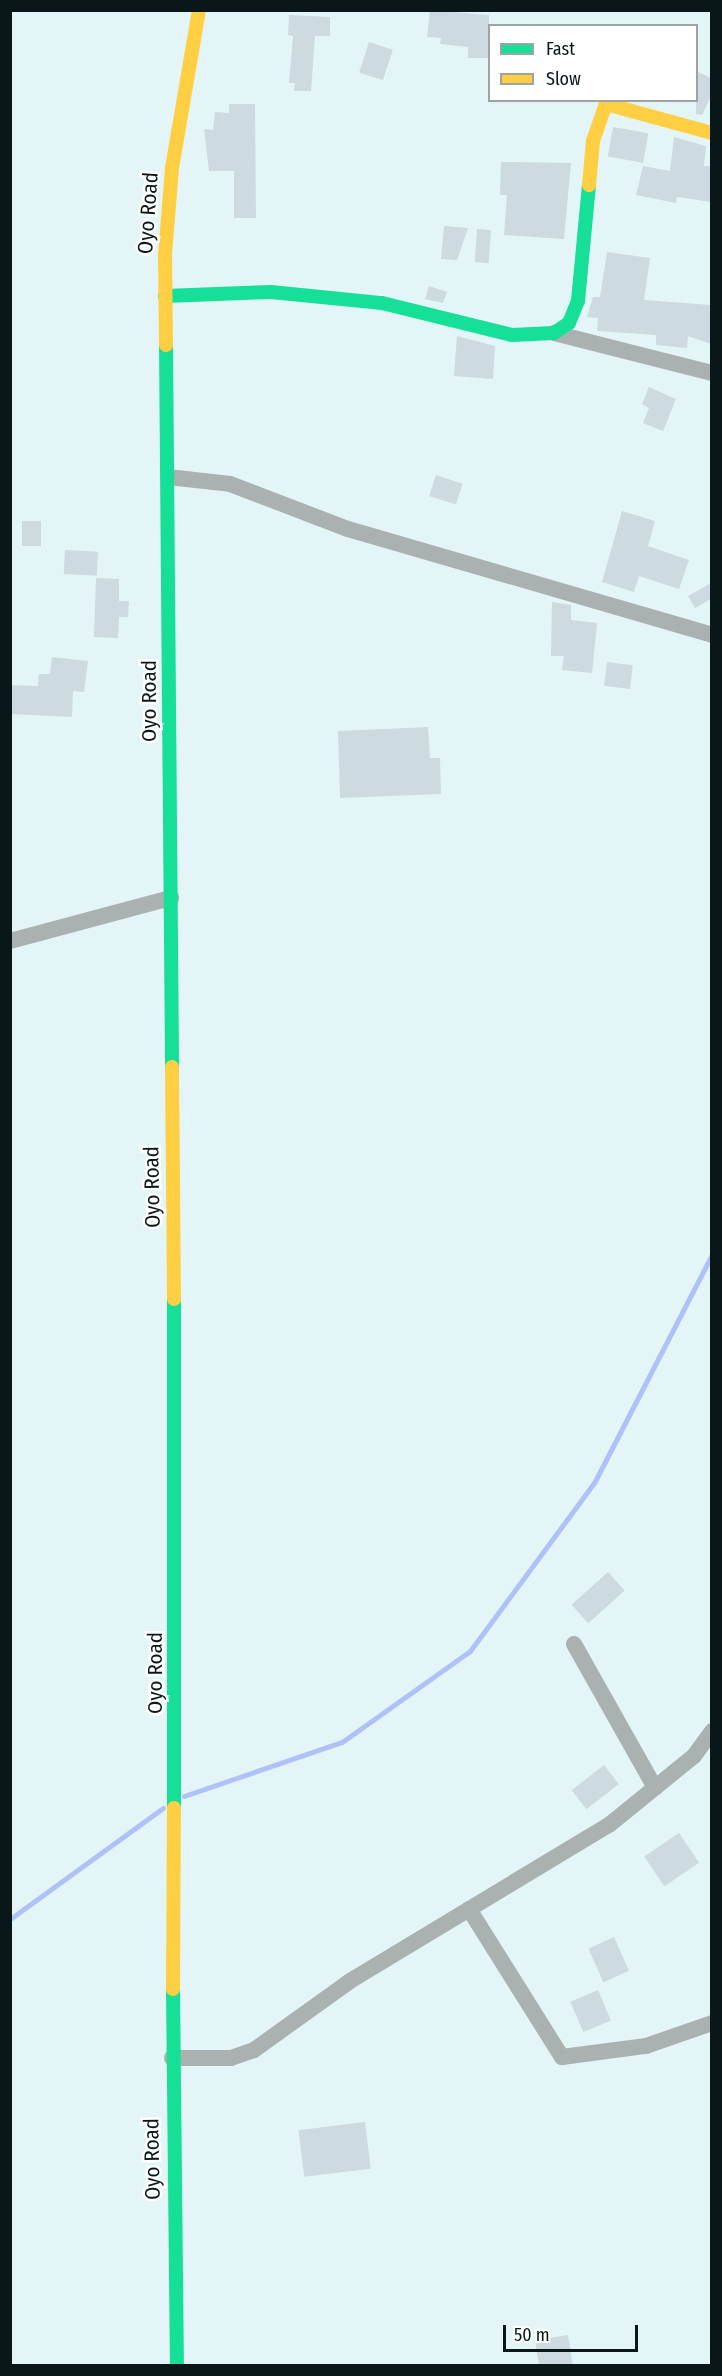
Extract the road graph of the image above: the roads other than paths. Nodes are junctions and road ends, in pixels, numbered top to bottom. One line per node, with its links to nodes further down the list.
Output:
1 (199, 10): 3 (main road, Oyo Road)
2 (711, 133): 4 (main road)
3 (165, 296): 4 (main road); 6 (main road, Oyo Road)
4 (554, 333): 5 (street)
5 (711, 373)
6 (168, 477): 7 (street); 8 (main road, Oyo Road)
7 (711, 635)
8 (171, 897): 9 (street); 15 (main road, Oyo Road)
9 (10, 941)
10 (573, 1644): 12 (street)
11 (711, 1731): 12 (street)
12 (655, 1788): 13 (street)
13 (469, 1909): 14 (street); 15 (street)
14 (711, 2023)
15 (172, 2058): 16 (main road, Oyo Road)
16 (177, 2366)

